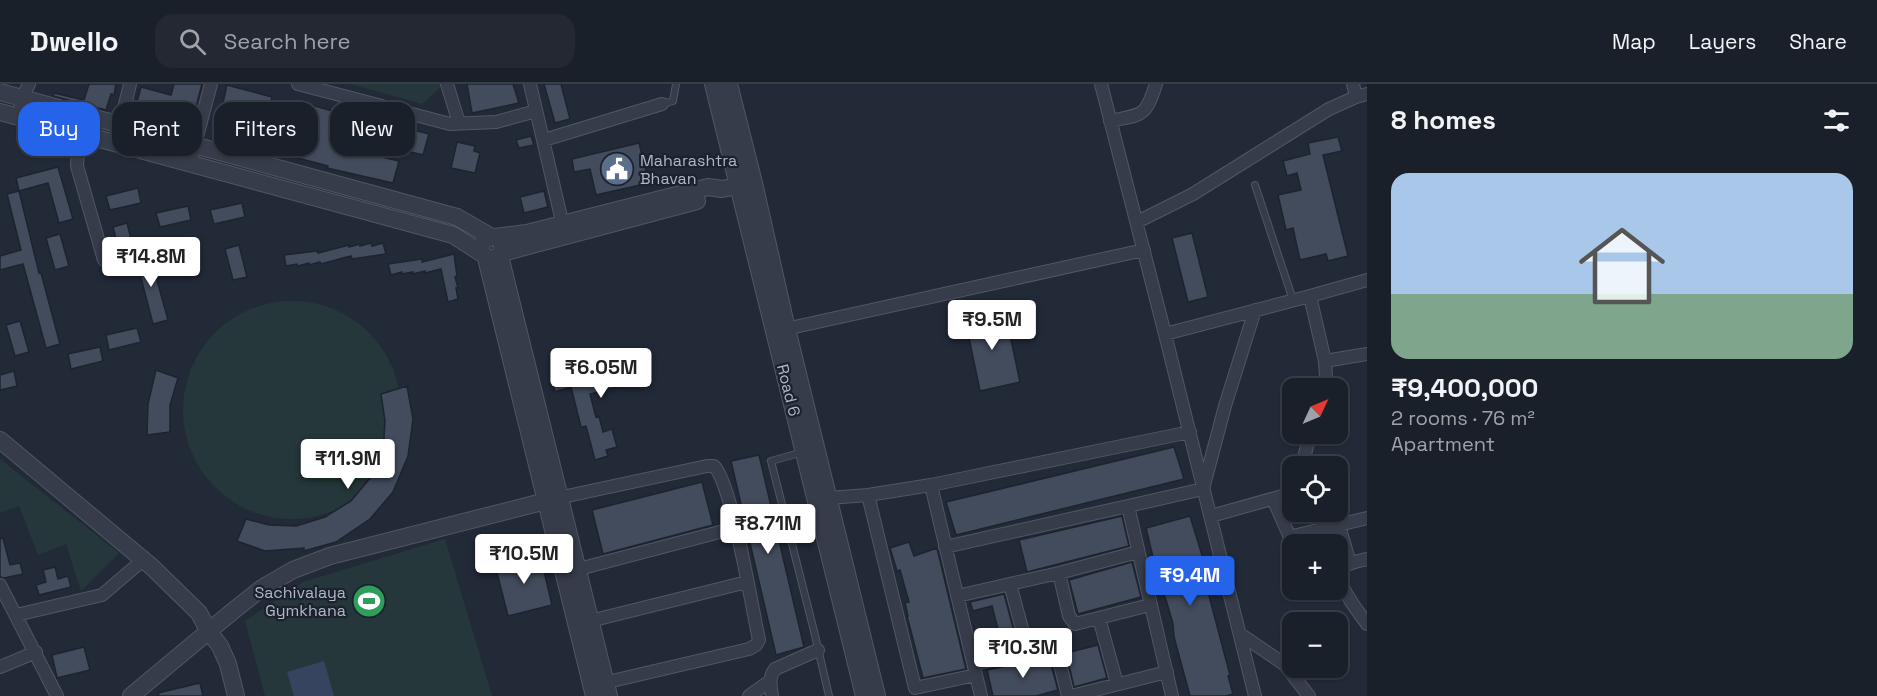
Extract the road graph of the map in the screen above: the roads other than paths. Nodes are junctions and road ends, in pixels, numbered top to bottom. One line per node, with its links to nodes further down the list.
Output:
1 (130, 84): 15 (street)
2 (211, 84): 20 (street)
3 (302, 84): 22 (street)
4 (447, 84): 22 (street)
5 (530, 84): 17 (street)
6 (676, 84): 16 (lane)
7 (713, 84): 30 (street, Road 6)
8 (729, 84): 30 (street, Road 6)
9 (1101, 84): 21 (street)
10 (1156, 84): 21 (street)
11 (26, 91): 12 (street); 14 (street)
12 (0, 92)
13 (1359, 92): 35 (street)
14 (52, 102)
15 (126, 102)
16 (662, 104): 24 (street)
17 (536, 111): 22 (street); 24 (street)
18 (0, 112): 19 (street)
19 (18, 117)
20 (202, 117)
21 (1110, 121): 35 (street)
22 (459, 123)
23 (100, 139): 28 (street)
24 (544, 140): 36 (street)
25 (202, 148): 29 (street)
26 (78, 156): 39 (street)
27 (192, 156): 28 (street)
28 (190, 164): 32 (street)
29 (284, 170): 32 (street); 33 (street)
30 (746, 184): 36 (street); 44 (street, Road 6)
31 (1255, 185): 42 (lane)
32 (279, 188): 34 (street)
33 (392, 200): 34 (street); 37 (street)
34 (388, 217): 37 (street)
35 (1137, 222): 38 (street)
36 (565, 231): 37 (street)
37 (492, 249): 59 (street)
38 (1144, 250): 44 (street); 45 (street)
39 (104, 260)
40 (1367, 280): 41 (street)
41 (1310, 296): 42 (street); 47 (street)
42 (1293, 301): 43 (street)
43 (1255, 310): 45 (street); 55 (street)
44 (780, 330): 52 (street, Road 6); 58 (street, Road 6)
45 (1165, 334): 49 (street)
46 (1367, 354): 47 (street)
47 (1325, 361): 48 (street)
48 (1326, 378)
49 (1190, 432): 54 (street); 55 (street)
50 (0, 440): 53 (street)
51 (0, 452): 53 (street)
52 (804, 452): 88 (lane); 103 (street, Road 6)
53 (25, 467): 72 (street)
54 (931, 485): 56 (street); 69 (street)
55 (1203, 489): 61 (street); 62 (street)
56 (868, 495): 58 (street); 92 (street)
57 (1282, 496): 60 (street)
58 (828, 498): 104 (street, Road 6)
59 (553, 499): 66 (street); 74 (street); 86 (street)
60 (1272, 499): 62 (street); 67 (street)
61 (1128, 506): 69 (street); 70 (street)
62 (1211, 516): 87 (street)
63 (1367, 518): 65 (street)
64 (1338, 522): 65 (street)
65 (1339, 525): 68 (street); 73 (street)
66 (735, 528): 74 (street); 76 (street)
67 (1288, 534)
68 (1312, 534)
69 (945, 547): 79 (street)
70 (1138, 552): 75 (street); 81 (street)
71 (1367, 559): 73 (street)
72 (140, 562): 82 (street); 86 (street)
73 (1350, 563)
74 (571, 571): 84 (street)
75 (1059, 573): 77 (street); 83 (street)
76 (747, 582): 84 (street); 96 (street)
77 (1010, 584): 79 (street); 89 (street)
78 (1, 588): 82 (street)
79 (957, 596): 92 (street)
80 (1348, 596): 85 (street)
81 (1150, 605): 83 (street); 93 (street)
82 (16, 615): 90 (street)
83 (1099, 618): 95 (street)
84 (584, 623): 96 (street)
85 (1367, 624)
86 (209, 632): 98 (street); 99 (street)
87 (1240, 634): 108 (street); 109 (street)
88 (819, 650): 94 (street); 102 (lane)
89 (1028, 651): 92 (street); 106 (street)
90 (36, 652): 91 (street); 97 (street)
91 (0, 667)
92 (975, 670): 105 (street)
93 (1167, 672): 95 (street); 107 (street)
94 (770, 681): 100 (street); 101 (street)
95 (1117, 684): 106 (street)
96 (600, 690)
97 (57, 696)
98 (131, 696)
99 (236, 696)
100 (749, 696)
101 (772, 696)
102 (829, 696)
103 (864, 696)
104 (877, 696)
105 (981, 696)
106 (1070, 696)
107 (1172, 696)
108 (1255, 696)
109 (1309, 696)

